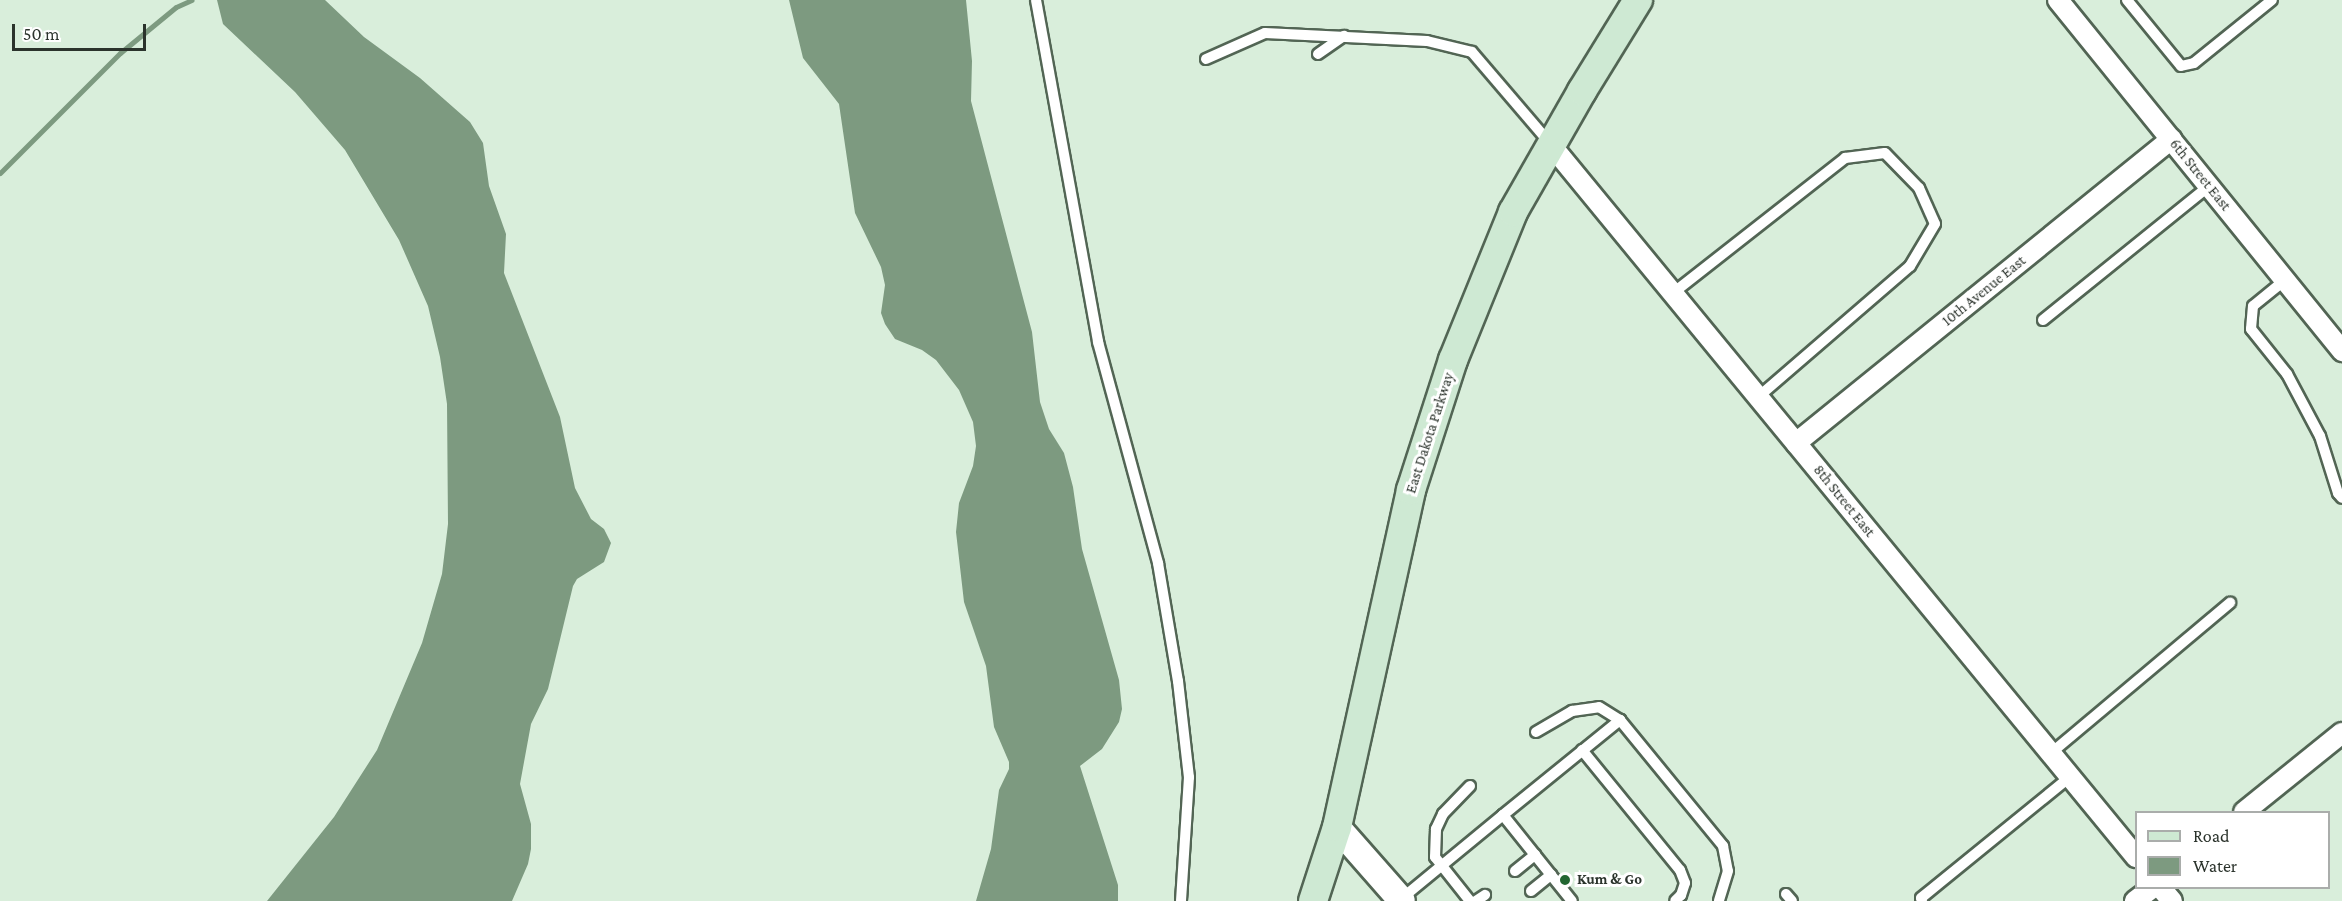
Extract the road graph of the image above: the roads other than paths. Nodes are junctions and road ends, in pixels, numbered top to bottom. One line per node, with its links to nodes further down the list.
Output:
1 (1036, 0): 41 (lane)
2 (1638, 0): 10 (main road, East Dakota Parkway)
3 (2058, 0): 9 (street, 6th Street East)
4 (2127, 0): 5 (lane)
5 (2272, 0)
6 (1344, 36): 7 (lane); 8 (lane); 10 (lane)
7 (1318, 54)
8 (1206, 59)
9 (2171, 139): 11 (street, 6th Street East); 17 (street, 10th Avenue East)
10 (1551, 145): 13 (street, 8th Street East); 29 (main road, East Dakota Parkway)
11 (2209, 186): 12 (street, 6th Street East); 14 (lane)
12 (2285, 280): 15 (street, 6th Street East); 18 (lane)
13 (1673, 293): 16 (street, 8th Street East); 16 (lane)
14 (2043, 320)
15 (2342, 351)
16 (1758, 397): 17 (street, 8th Street East)
17 (1796, 442): 24 (street, 8th Street East)
18 (2342, 498)
19 (2230, 603): 24 (lane)
20 (1620, 720): 21 (lane); 23 (lane); 38 (lane)
21 (1536, 732)
22 (2342, 732): 27 (street)
23 (1582, 750): 28 (lane); 44 (lane)
24 (2051, 753): 25 (street, 8th Street East)
25 (2070, 777): 31 (street, 8th Street East); 45 (lane)
26 (1470, 786): 32 (lane)
27 (2246, 811)
28 (1503, 815): 30 (lane); 32 (lane)
29 (1337, 827): 39 (street); 42 (main road, East Dakota Parkway)
30 (1535, 855): 33 (lane); 34 (lane)
31 (2135, 856)
32 (1442, 866): 39 (lane); 43 (lane)
33 (1515, 871)
34 (1551, 875): 37 (lane); 40 (lane)
35 (2151, 889): 46 (street)
36 (2162, 889): 47 (street)
37 (1531, 891)
38 (1717, 899)
39 (1402, 900)
40 (1568, 900)
41 (1181, 901)
42 (1313, 901)
43 (1470, 901)
44 (1675, 901)
45 (1922, 901)
46 (2135, 901)
47 (2172, 901)

